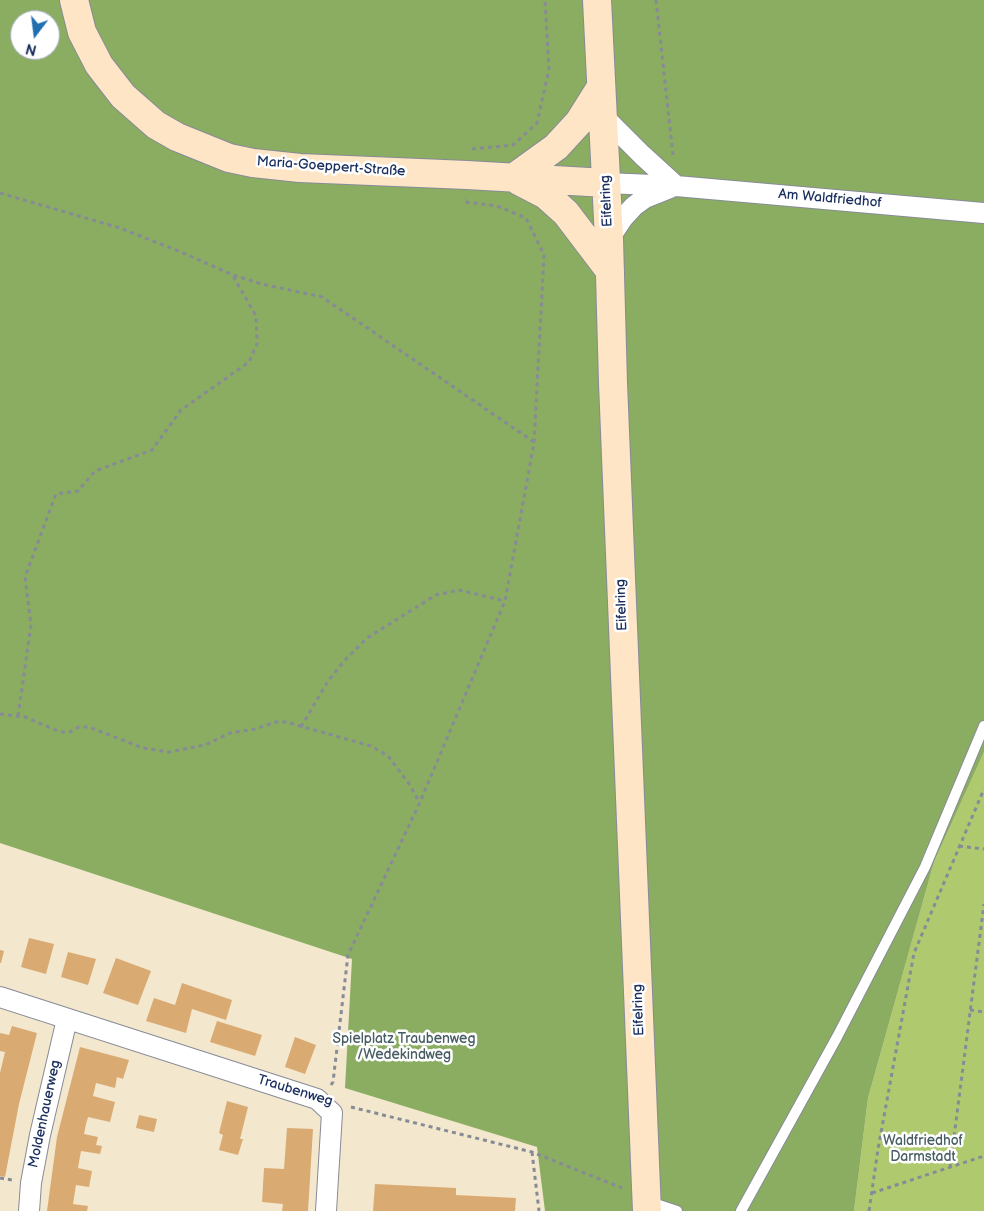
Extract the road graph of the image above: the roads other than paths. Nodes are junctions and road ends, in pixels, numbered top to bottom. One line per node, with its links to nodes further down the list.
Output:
1 (74, 0): 5 (main road, Maria-Goeppert-Straße)
2 (597, 0): 3 (main road, Eifelring)
3 (601, 87): 4 (main road, Eifelring); 5 (main road)
4 (603, 116): 6 (main road, Eifelring); 7 (street)
5 (513, 178): 6 (main road, Maria-Goeppert-Straße); 10 (main road)
6 (606, 183): 7 (street, Am Waldfriedhof); 9 (main road, Eifelring)
7 (676, 186): 8 (street, Am Waldfriedhof); 9 (street, Am Waldfriedhof)
8 (984, 213)
9 (609, 239): 10 (main road, Eifelring)
10 (610, 270): 14 (main road, Eifelring)
11 (984, 726): 18 (lane)
12 (0, 997): 13 (street, Traubenweg)
13 (67, 1019): 15 (street, Moldenhauerweg); 16 (street, Traubenweg)
14 (647, 1206): 17 (lane)
15 (29, 1211)
16 (326, 1211)
17 (677, 1211)
18 (741, 1211)

